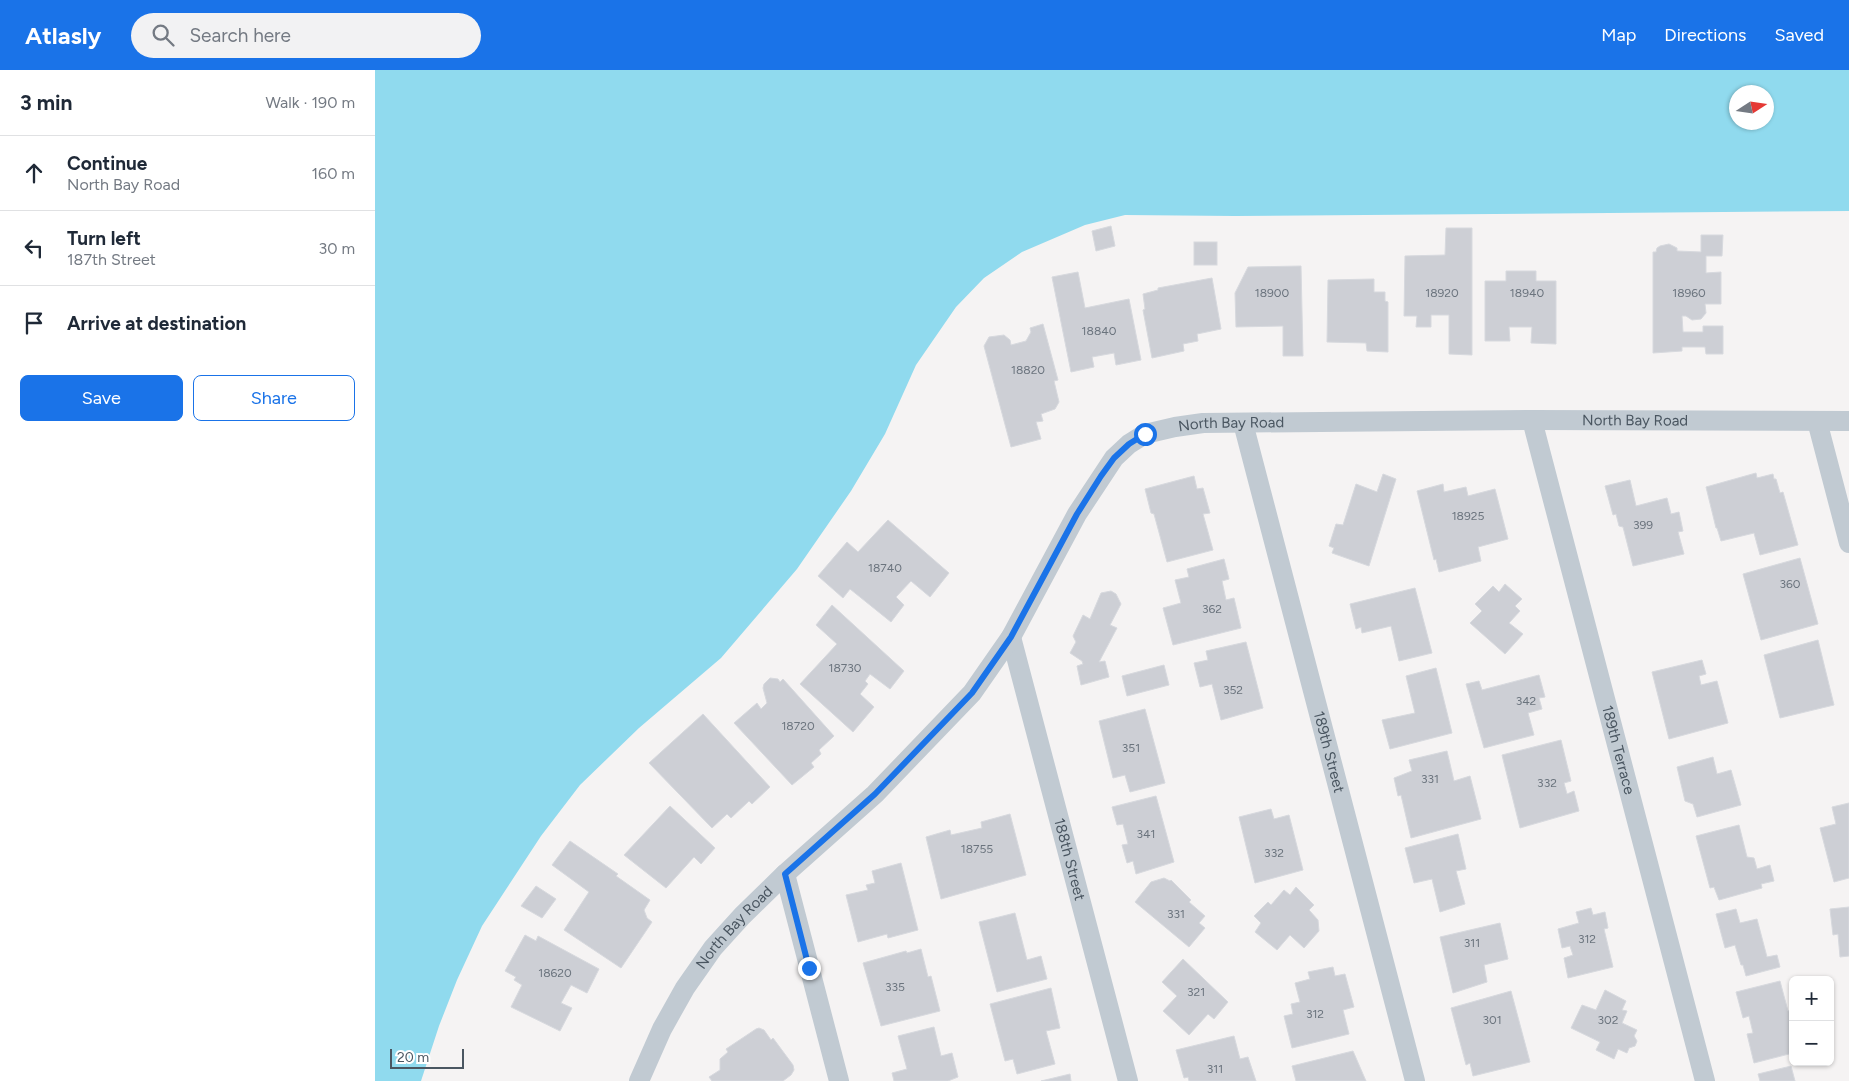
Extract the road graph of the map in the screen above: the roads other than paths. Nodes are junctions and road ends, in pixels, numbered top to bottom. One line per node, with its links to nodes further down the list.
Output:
1 (1532, 420): 2 (street, North Bay Road); 4 (street, North Bay Road); 12 (street, 189th Terrace)
2 (1817, 421): 3 (street, North Bay Road); 5 (street)
3 (1849, 421)
4 (1243, 423): 6 (street, North Bay Road); 11 (street, 189th Street)
5 (1849, 543)
6 (1011, 637): 7 (street, North Bay Road); 10 (street, 188th Street)
7 (785, 874): 8 (street, North Bay Road); 9 (street)
8 (639, 1081)
9 (839, 1081)
10 (1127, 1081)
11 (1415, 1081)
12 (1705, 1081)

